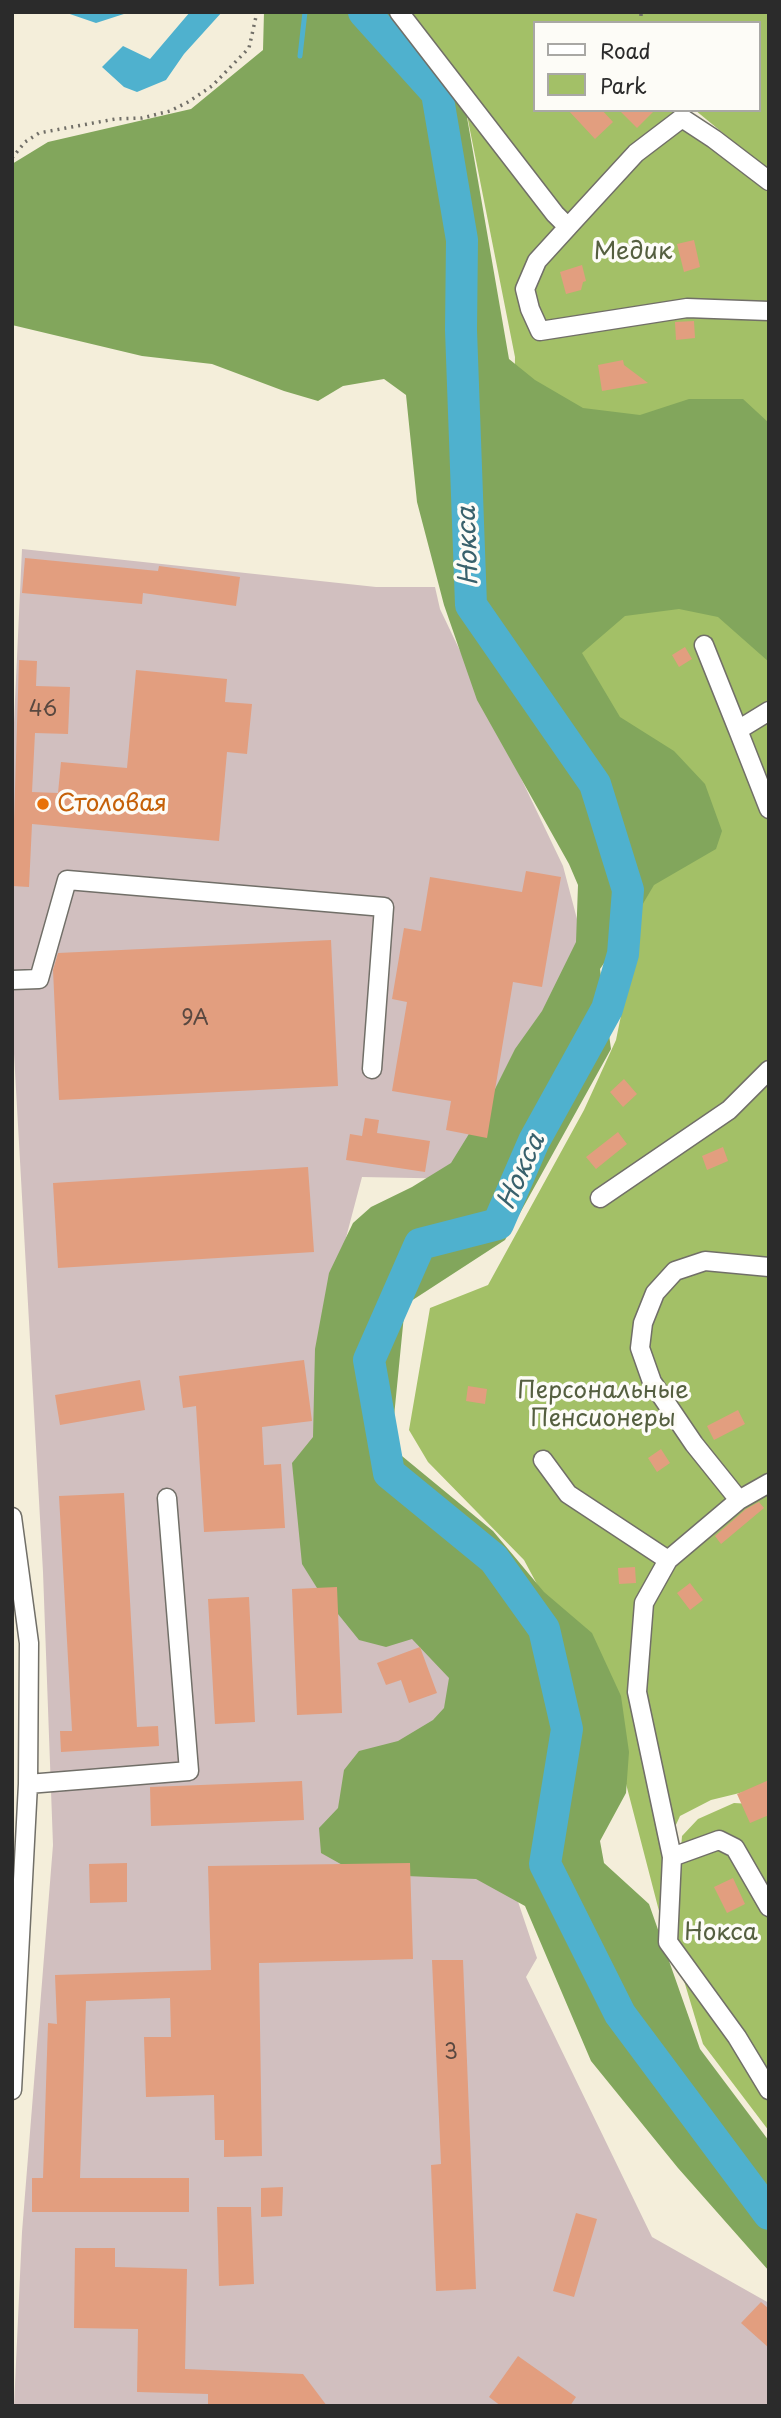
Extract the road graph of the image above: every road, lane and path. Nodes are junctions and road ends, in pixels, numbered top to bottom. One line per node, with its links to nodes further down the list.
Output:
1 (257, 12): 3 (path)
2 (398, 12): 5 (street)
3 (12, 158)
4 (769, 181): 5 (street)
5 (568, 227): 6 (street)
6 (769, 311)
7 (704, 645): 9 (street)
8 (769, 711): 9 (street)
9 (738, 730): 10 (street)
10 (769, 809)
11 (12, 981): 12 (street)
12 (372, 1069)
13 (769, 1070): 14 (street)
14 (600, 1198)
15 (769, 1267): 19 (street)
16 (543, 1460): 21 (street)
17 (769, 1483): 19 (street)
18 (167, 1498): 22 (street)
19 (739, 1500): 21 (street)
20 (12, 1517): 22 (street)
21 (668, 1560): 23 (street)
22 (29, 1784): 25 (street)
23 (672, 1857): 24 (street); 26 (street)
24 (769, 1907)
25 (12, 2090)
26 (769, 2090)

